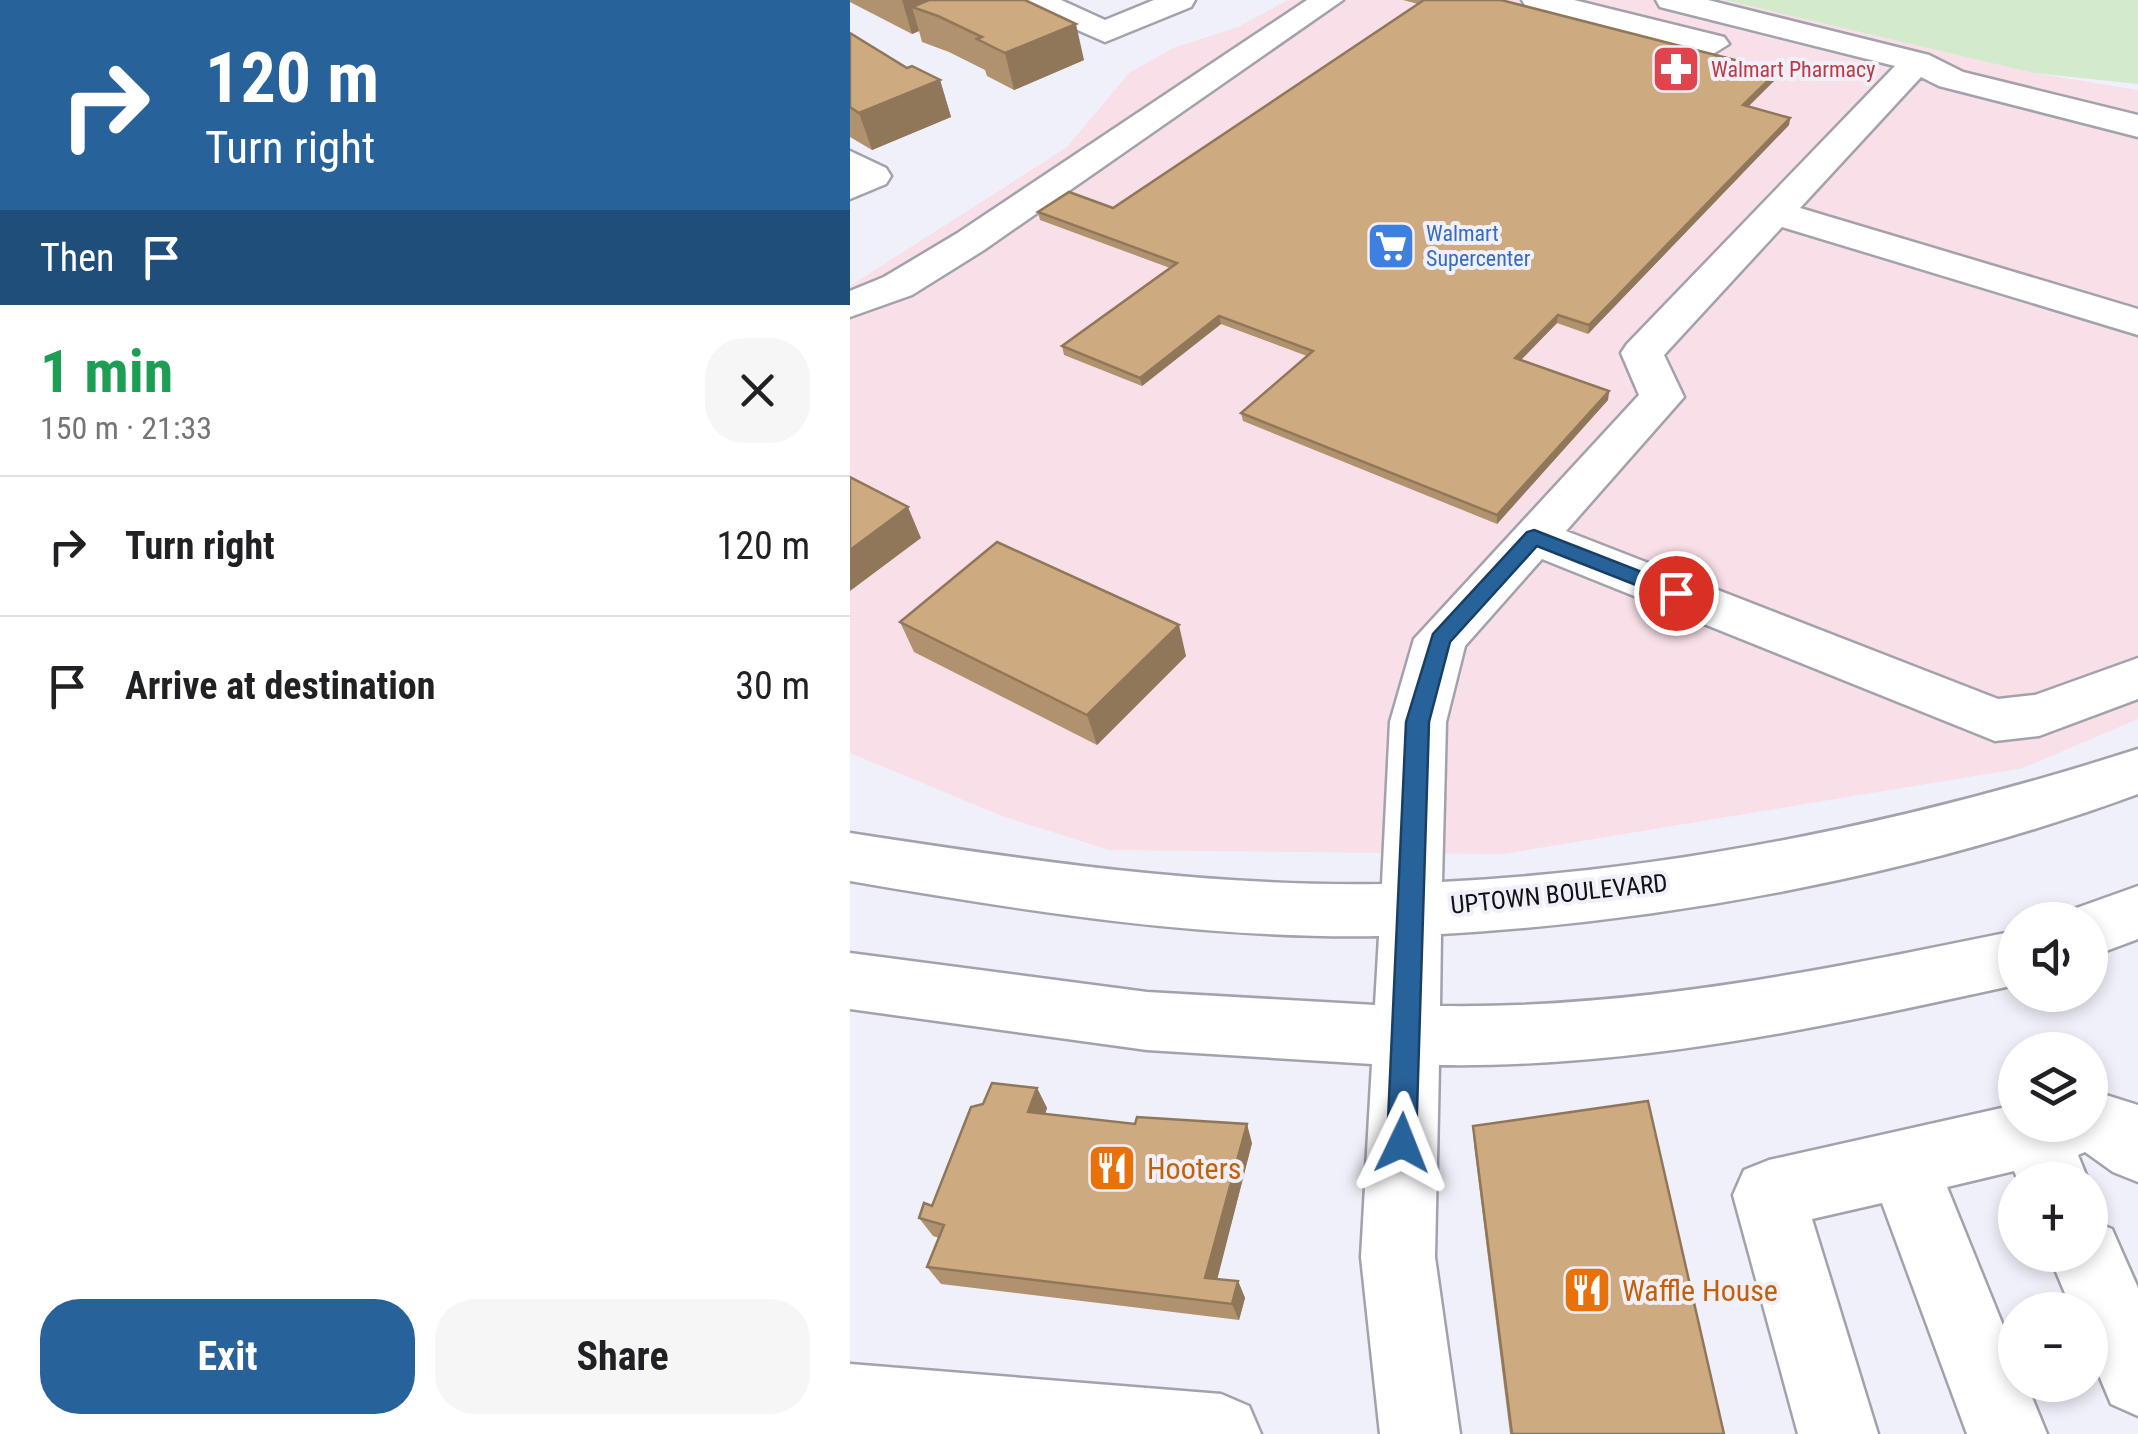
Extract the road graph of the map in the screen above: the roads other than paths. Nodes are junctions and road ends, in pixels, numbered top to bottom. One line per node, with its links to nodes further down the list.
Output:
1 (1036, 0): 5 (street)
2 (1328, 0): 12 (street)
3 (1670, 0): 7 (street)
4 (1543, 1): 6 (street)
5 (1162, 3)
6 (1736, 50)
7 (1886, 77): 8 (street); 11 (street)
8 (2138, 126)
9 (850, 162): 10 (street)
10 (850, 188)
11 (1773, 212): 13 (street); 14 (street)
12 (850, 305)
13 (2138, 322)
14 (1534, 536): 15 (street); 18 (street)
15 (2138, 678)
16 (2138, 771): 18 (street, UPTOWN BOULEVARD)
17 (850, 857): 18 (street, UPTOWN BOULEVARD)
18 (1412, 909): 23 (street)
19 (2138, 912): 20 (street)
20 (2108, 923)
21 (1998, 962): 23 (street)
22 (850, 980): 23 (street)
23 (1406, 1033): 32 (street)
24 (2108, 1125): 26 (street)
25 (2049, 1142): 27 (street)
26 (2138, 1150)
27 (1903, 1164): 33 (street); 34 (street)
28 (2093, 1272): 29 (street)
29 (2138, 1377)
30 (850, 1403): 31 (street)
31 (1222, 1434)
32 (1420, 1434)
33 (1838, 1434)
34 (2007, 1434)

